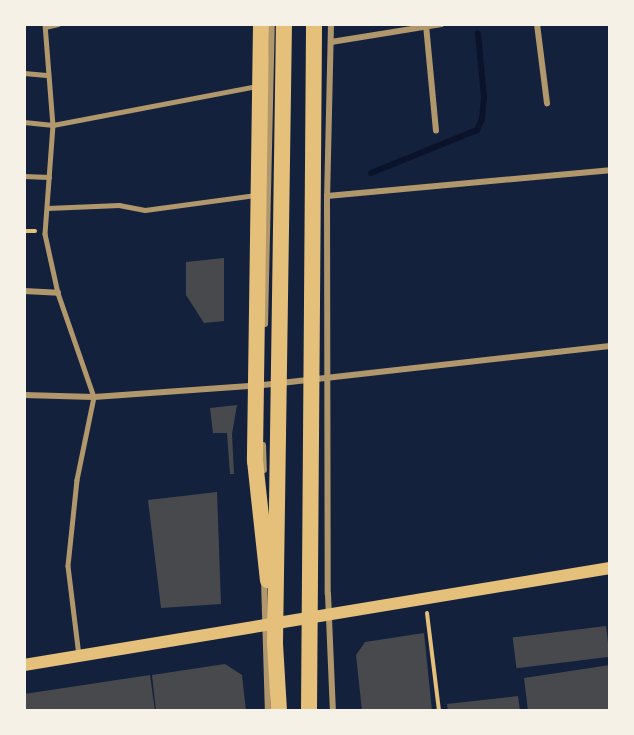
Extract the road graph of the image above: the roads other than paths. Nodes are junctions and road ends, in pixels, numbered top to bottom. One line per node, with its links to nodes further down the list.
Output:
1 (58, 24): 9 (lane)
2 (261, 24): 35 (highway)
3 (272, 24): 14 (street)
4 (284, 24): 35 (highway)
5 (314, 24): 40 (highway)
6 (331, 24): 11 (street)
7 (442, 24): 10 (street)
8 (537, 24): 15 (street)
9 (45, 25): 13 (lane)
10 (426, 26): 11 (street); 18 (street)
11 (331, 42): 23 (street)
12 (24, 73): 13 (lane)
13 (46, 75): 17 (lane)
14 (271, 84): 17 (lane); 22 (street)
15 (547, 102)
16 (24, 122): 17 (lane)
17 (53, 125): 21 (lane)
18 (436, 131)
19 (610, 170): 23 (street)
20 (24, 176): 21 (lane)
21 (49, 177): 24 (lane)
22 (268, 194): 24 (lane); 29 (street)
23 (327, 196): 28 (street)
24 (47, 208): 26 (lane)
25 (24, 291): 26 (street)
26 (58, 293): 31 (lane)
27 (610, 346): 28 (street)
28 (328, 378): 29 (street); 33 (street)
29 (263, 385): 31 (street); 34 (street)
30 (24, 395): 31 (street)
31 (94, 397): 36 (lane)
32 (610, 568): 33 (main road)
33 (329, 616): 34 (main road); 41 (street)
34 (264, 625): 36 (main road); 38 (street)
35 (275, 643): 39 (highway)
36 (79, 656): 37 (main road)
37 (24, 665)
38 (268, 711)
39 (279, 711)
40 (309, 711)
41 (333, 711)

